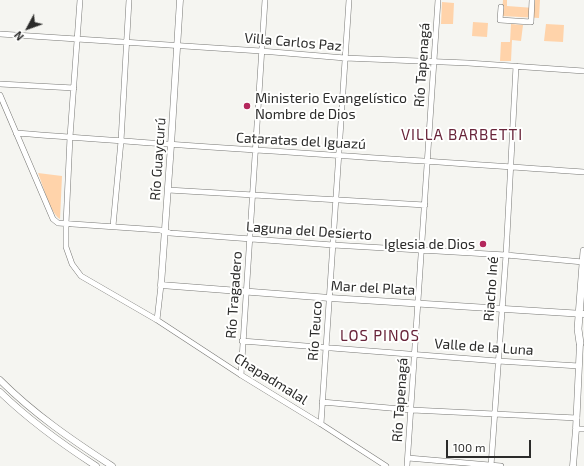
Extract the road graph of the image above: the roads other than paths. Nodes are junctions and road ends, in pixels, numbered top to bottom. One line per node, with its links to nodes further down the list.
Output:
1 (80, 0): 10 (street)
2 (129, 0): 11 (street)
3 (180, 0): 12 (street, Río Guaycurú)
4 (265, 0): 13 (street, Río Tragadero)
5 (349, 0): 14 (street, Río Teuco)
6 (438, 0): 15 (street, Río Tapenagá)
7 (532, 0): 8 (street)
8 (501, 7)
9 (0, 34): 10 (street, Villa Carlos Paz)
10 (77, 40): 11 (street, Villa Carlos Paz); 19 (street)
11 (126, 43): 12 (street, Villa Carlos Paz); 23 (street)
12 (177, 46): 13 (street, Villa Carlos Paz); 24 (street, Río Guaycurú)
13 (261, 51): 14 (street, Villa Carlos Paz); 25 (street, Río Tragadero)
14 (345, 58): 15 (street, Villa Carlos Paz); 26 (street, Río Teuco)
15 (433, 62): 16 (street, Villa Carlos Paz); 27 (street, Río Tapenagá)
16 (516, 66): 17 (street, Villa Carlos Paz); 28 (street, Riacho Iné)
17 (584, 71)
18 (0, 84): 19 (street)
19 (74, 88): 22 (street)
20 (0, 95): 21 (street)
21 (16, 133): 22 (street, Cataratas del Iguazú); 34 (street, Laguna del Desierto)
22 (70, 137): 23 (street, Cataratas del Iguazú); 34 (street)
23 (121, 141): 24 (street, Cataratas del Iguazú); 35 (street)
24 (171, 145): 25 (street, Cataratas del Iguazú); 30 (street, Río Guaycurú)
25 (256, 150): 26 (street, Cataratas del Iguazú); 31 (street, Río Tragadero)
26 (338, 154): 27 (street, Cataratas del Iguazú); 32 (street, Río Teuco)
27 (428, 161): 28 (street, Cataratas del Iguazú); 33 (street, Río Tapenagá)
28 (510, 166): 29 (street, Cataratas del Iguazú); 41 (street, Riacho Iné)
29 (584, 172)
30 (168, 190): 31 (street); 36 (street, Río Guaycurú)
31 (253, 194): 32 (street); 37 (street, Río Tragadero)
32 (336, 200): 33 (street); 38 (street, Río Teuco)
33 (425, 205): 39 (street, Río Tapenagá)
34 (66, 224): 35 (street, Laguna del Desierto); 50 (street, Chapadmalal)
35 (113, 226): 36 (street, Laguna del Desierto)
36 (164, 232): 37 (street, Laguna del Desierto); 44 (street, Río Guaycurú)
37 (250, 239): 38 (street, Laguna del Desierto); 45 (street, Río Tragadero)
38 (333, 245): 39 (street, Laguna del Desierto); 46 (street, Río Teuco)
39 (421, 250): 41 (street, Laguna del Desierto); 47 (street, Río Tapenagá)
40 (584, 250): 42 (main road)
41 (506, 256): 42 (street, Laguna del Desierto); 48 (street, Riacho Iné)
42 (583, 262): 43 (main road)
43 (583, 277): 49 (main road)
44 (161, 285): 45 (street, Mar del Plata); 50 (street, Río Guaycurú)
45 (246, 292): 46 (street, Mar del Plata); 52 (street, Río Tragadero)
46 (330, 298): 47 (street, Mar del Plata); 54 (street, Río Teuco)
47 (419, 303): 48 (street, Mar del Plata); 55 (street, Río Tapenagá)
48 (502, 309): 49 (street, Mar del Plata); 56 (street, Riacho Iné)
49 (581, 314): 53 (main road)
50 (157, 320): 58 (street, Chapadmalal)
51 (584, 328): 53 (main road)
52 (242, 341): 54 (street, Valle de la Luna); 58 (street, Río Tragadero)
53 (580, 343): 57 (street)
54 (326, 348): 55 (street, Valle de la Luna); 61 (street, Río Teuco)
55 (416, 354): 56 (street, Valle de la Luna); 62 (street, Río Tapenagá)
56 (498, 361): 57 (street, Valle de la Luna); 63 (street, Riacho Iné)
57 (580, 366): 64 (street)
58 (241, 375): 65 (street, Chapadmalal)
59 (0, 380): 70 (street)
60 (0, 392): 69 (street)
61 (322, 402): 62 (street); 65 (street, Río Teuco)
62 (412, 410): 63 (street); 68 (street, Río Tapenagá)
63 (494, 413): 64 (street); 73 (street, Riacho Iné)
64 (577, 418): 66 (street)
65 (321, 424): 71 (street, Chapadmalal)
66 (576, 429): 67 (street); 75 (street)
67 (584, 429)
68 (408, 458): 72 (street, Río Tapenagá); 73 (street)
69 (96, 466)
70 (112, 466)
71 (386, 466)
72 (407, 466)
73 (491, 466): 74 (street)
74 (501, 466)
75 (573, 466)

